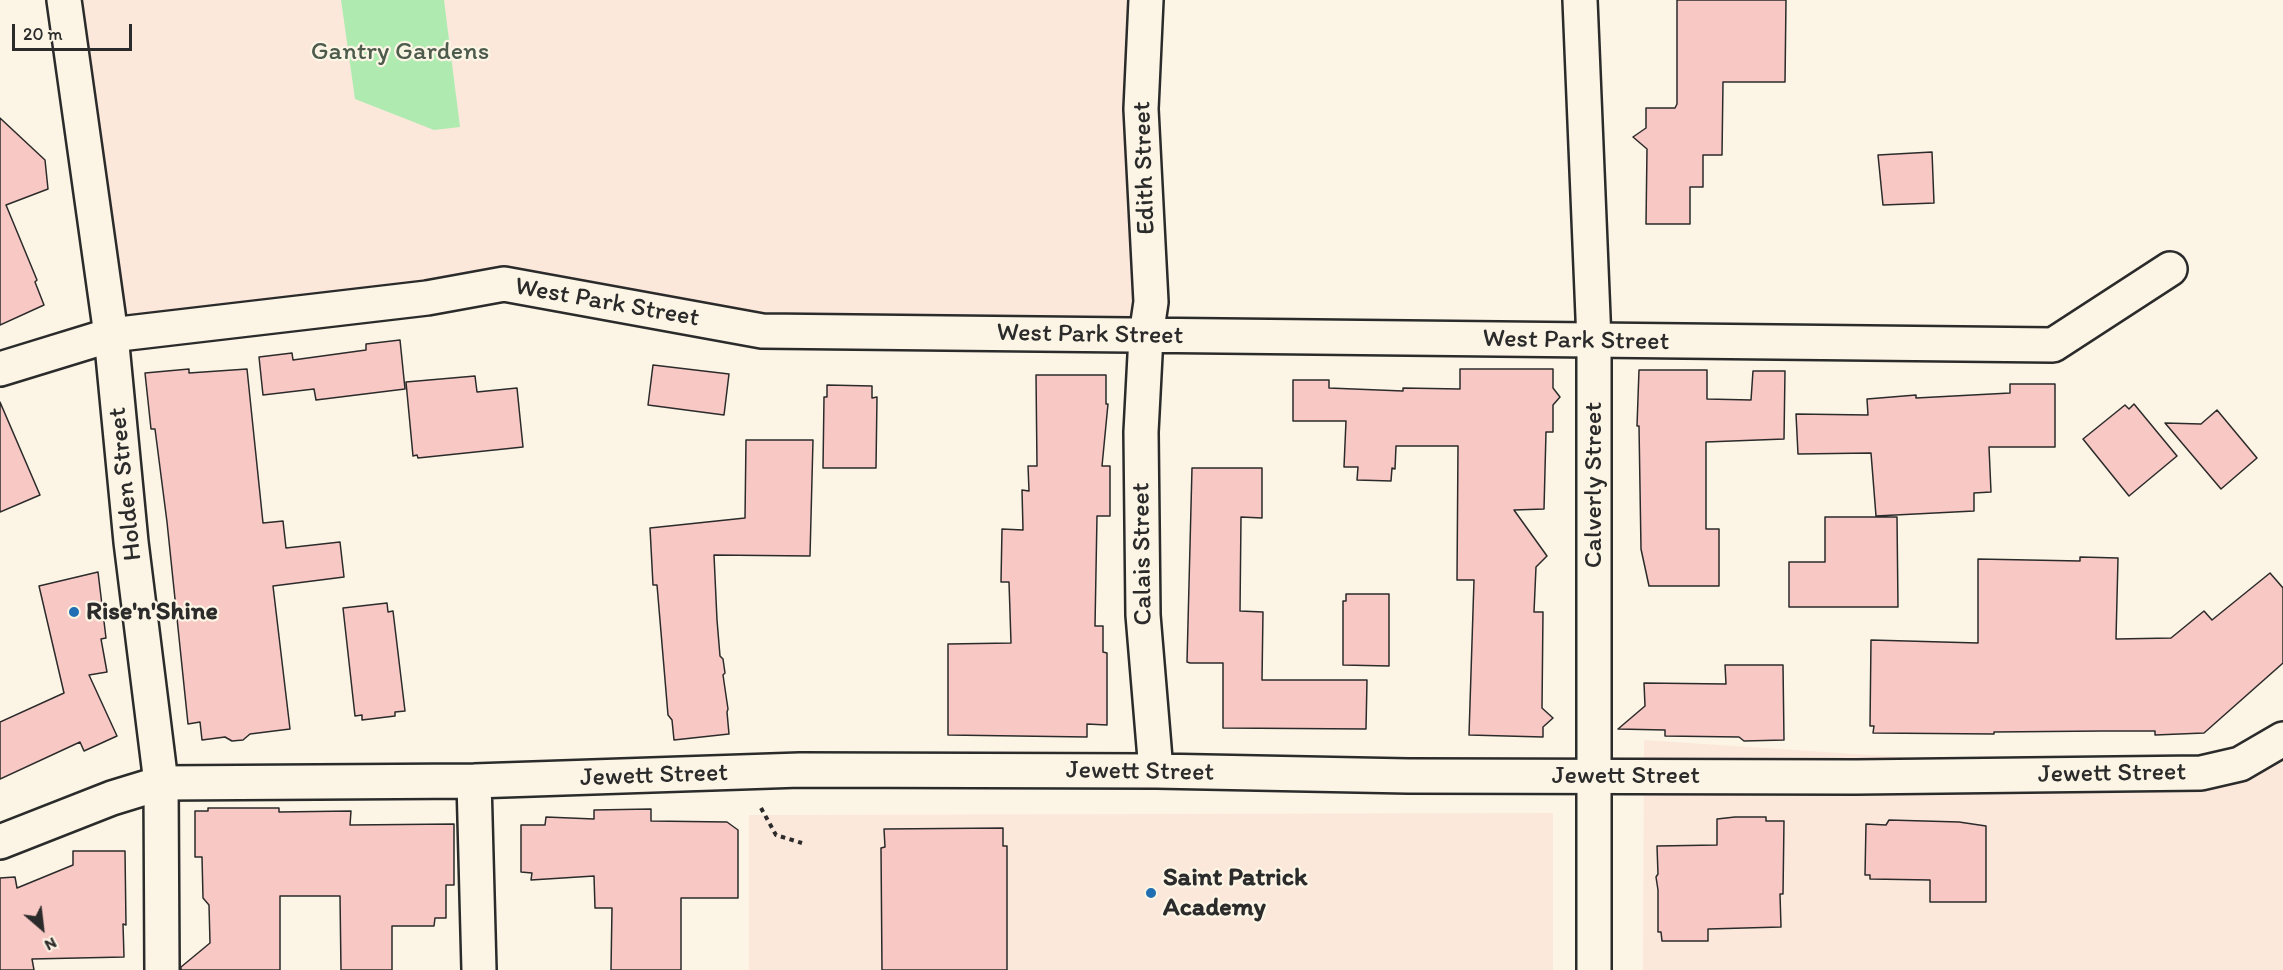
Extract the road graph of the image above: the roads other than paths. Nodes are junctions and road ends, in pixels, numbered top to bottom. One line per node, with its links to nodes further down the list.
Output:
1 (64, 0): 5 (street, Holden Street)
2 (1146, 0): 6 (street, Edith Street)
3 (1580, 0): 7 (street, Calverly Street)
4 (2170, 269): 7 (street, West Park Street)
5 (111, 335): 6 (street, West Park Street); 8 (street, West Park Street); 13 (street, Holden Street)
6 (1146, 336): 7 (street, West Park Street); 10 (street, Calais Street)
7 (1594, 341): 11 (street, Calverly Street)
8 (0, 369)
9 (2283, 739): 11 (street, Jewett Street)
10 (1156, 771): 11 (street, Jewett Street); 12 (street, Jewett Street)
11 (1594, 775): 17 (street, Calverly Street)
12 (474, 781): 13 (street, Jewett Street); 16 (street)
13 (161, 783): 14 (street, Jewett Street); 15 (street, Holden Street)
14 (0, 842)
15 (162, 970)
16 (479, 970)
17 (1594, 970)

